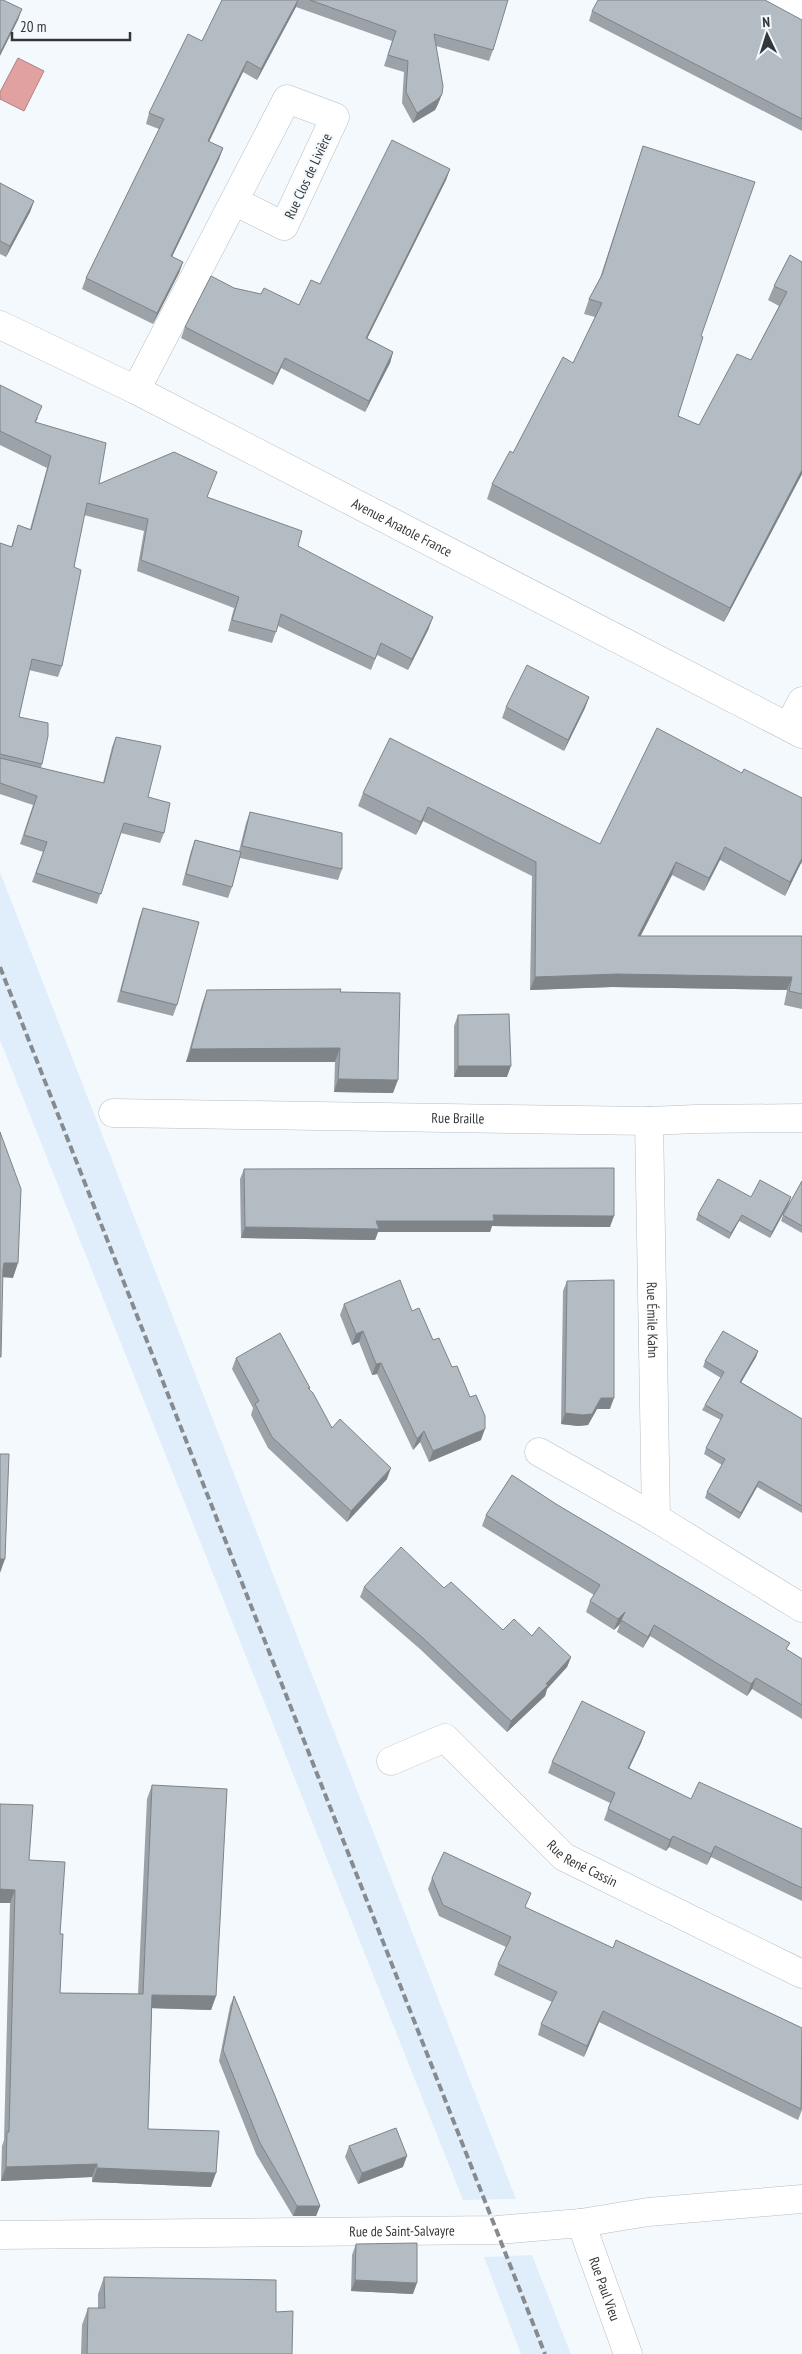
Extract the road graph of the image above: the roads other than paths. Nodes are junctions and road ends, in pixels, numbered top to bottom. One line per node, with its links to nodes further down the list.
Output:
1 (777, 0): 2 (street)
2 (802, 13)
3 (234, 201): 5 (street)
4 (0, 326): 5 (street, Avenue Anatole France)
5 (136, 390): 7 (street, Avenue Anatole France)
6 (802, 701): 7 (street)
7 (795, 730)
8 (113, 1113): 10 (street, Rue Braille)
9 (802, 1118): 10 (street, Rue Braille)
10 (649, 1121): 12 (street, Rue Émile Kahn)
11 (539, 1452): 12 (street)
12 (656, 1518): 13 (street)
13 (802, 1608)
14 (391, 1761): 15 (street, Rue René Cassin)
15 (802, 1974)
16 (802, 2199): 17 (street, Rue de Saint-Salvayre)
17 (581, 2223): 18 (street, Rue de Saint-Salvayre); 19 (street, Rue Paul Vieu)
18 (0, 2235)
19 (628, 2354)

